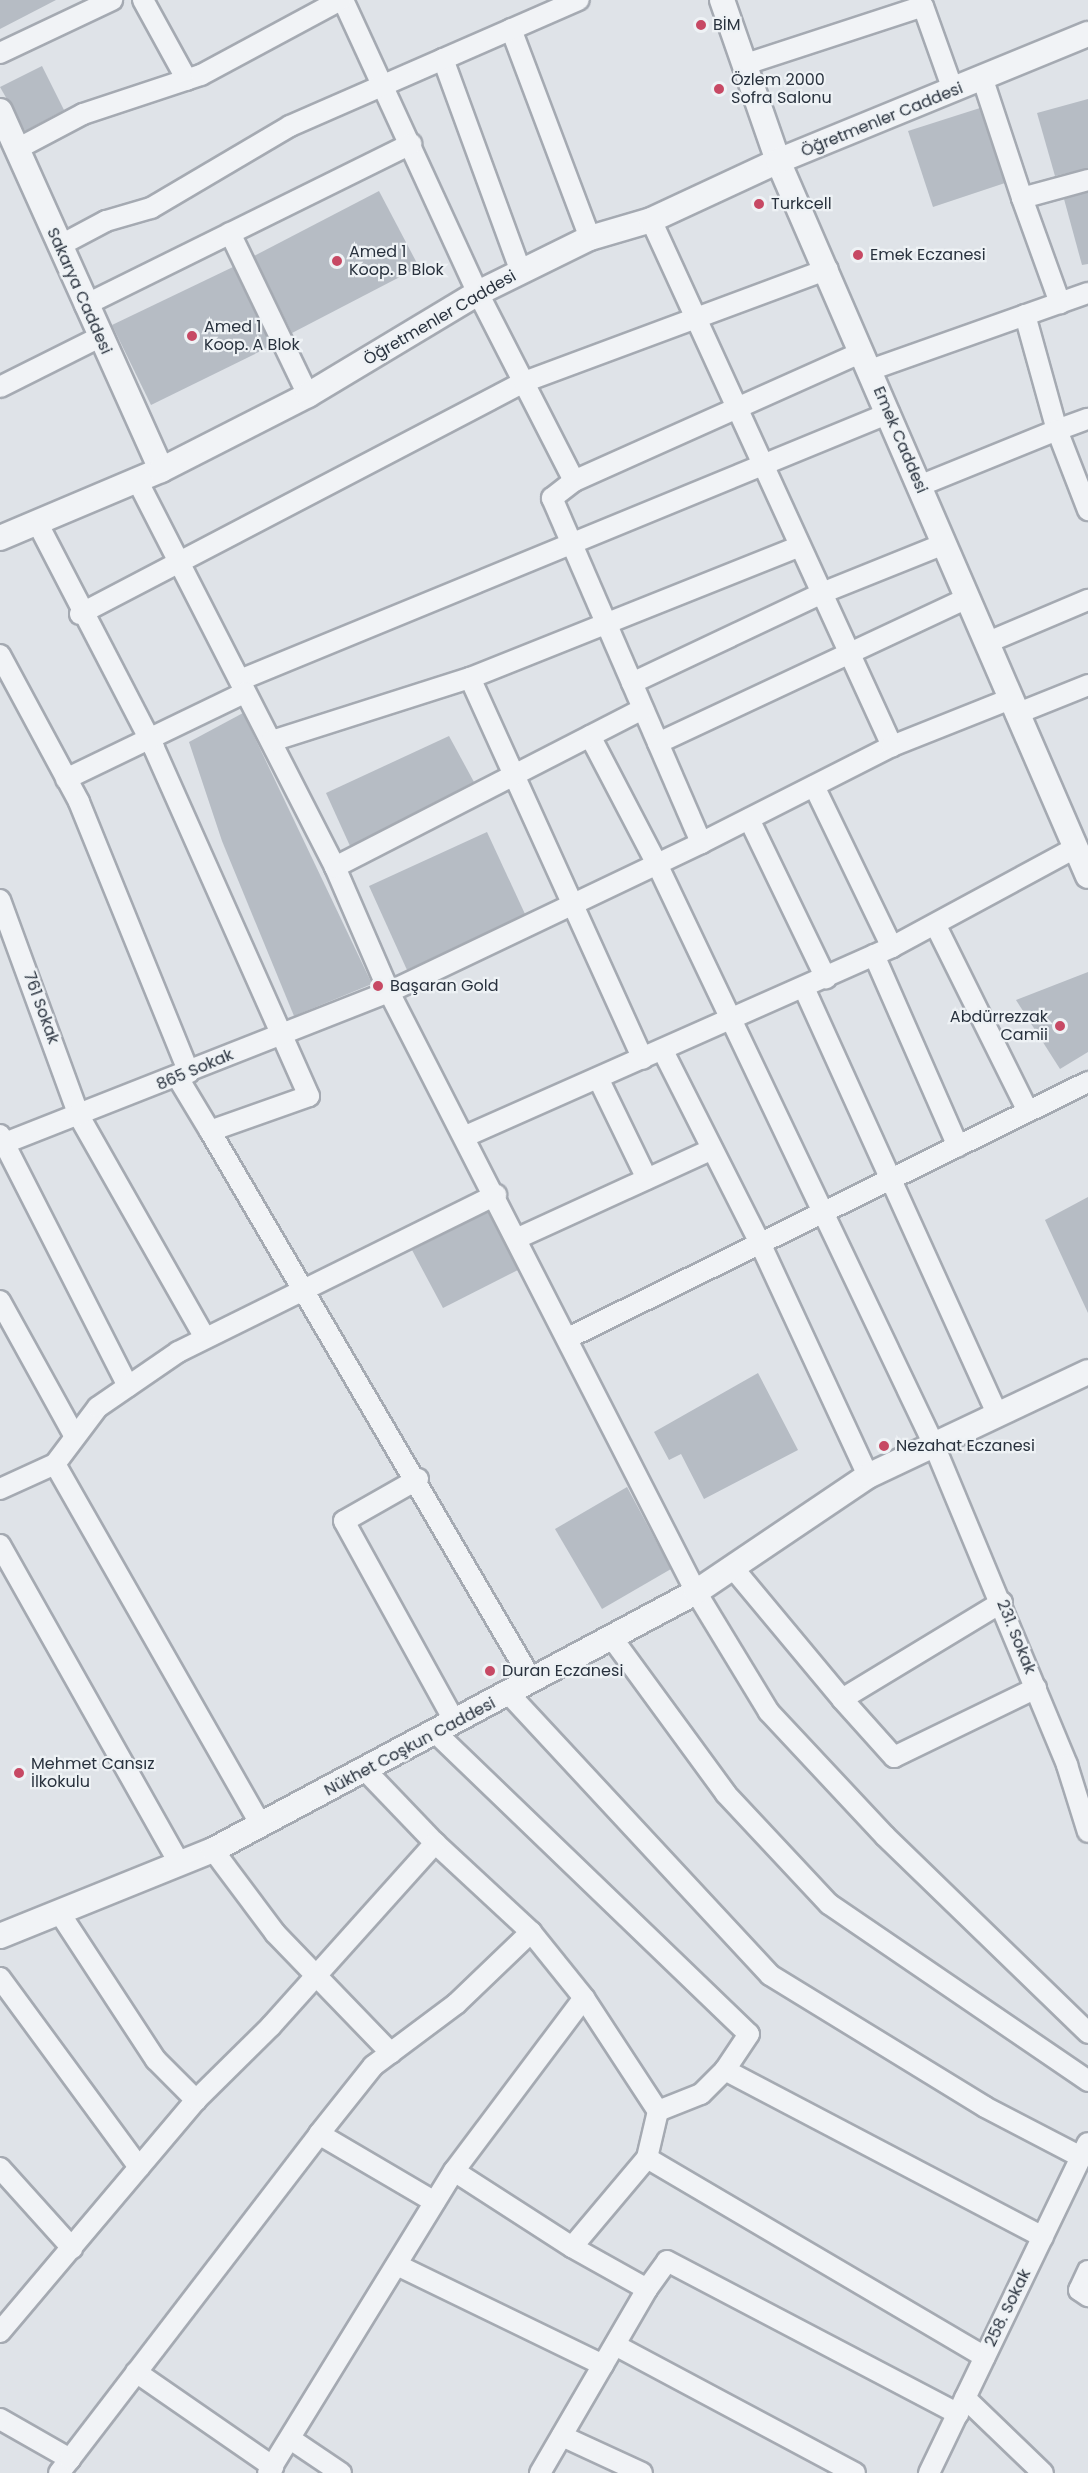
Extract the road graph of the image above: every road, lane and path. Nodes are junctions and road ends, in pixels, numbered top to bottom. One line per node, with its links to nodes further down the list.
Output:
1 (112, 0): 8 (street)
2 (143, 0): 11 (street)
3 (341, 0): 11 (street); 13 (street)
4 (579, 0): 6 (street)
5 (722, 0): 10 (street, Emek Caddesi)
6 (511, 29): 9 (street); 23 (street)
7 (1088, 34): 12 (street, Öğretmenler Caddesi)
8 (0, 53)
9 (443, 59): 13 (street); 26 (street)
10 (746, 64): 14 (street); 18 (street, Emek Caddesi)
11 (188, 80): 17 (street)
12 (983, 80): 14 (street, Öğretmenler Caddesi); 20 (street)
13 (383, 85): 16 (street); 24 (street)
14 (953, 90): 18 (street, Öğretmenler Caddesi)
15 (0, 113): 17 (street, Sakarya Caddesi)
16 (411, 144): 22 (street); 27 (street)
17 (16, 149): 24 (street, Sakarya Caddesi)
18 (778, 161): 21 (street, Öğretmenler Caddesi); 25 (street, Emek Caddesi)
19 (1088, 180): 20 (street)
20 (1022, 198): 29 (street)
21 (651, 220): 23 (street, Öğretmenler Caddesi); 32 (street)
22 (230, 233): 30 (street); 37 (street)
23 (590, 238): 26 (street, Öğretmenler Caddesi)
24 (59, 246): 30 (street, Sakarya Caddesi)
25 (828, 269): 32 (street); 34 (street, Emek Caddesi)
26 (521, 272): 27 (street, Öğretmenler Caddesi)
27 (478, 293): 35 (street); 37 (street, Öğretmenler Caddesi)
28 (1088, 293): 29 (street)
29 (1060, 303): 31 (street)
30 (85, 304): 33 (street, Sakarya Caddesi)
31 (1025, 315): 34 (street); 41 (street)
32 (696, 320): 35 (street); 38 (street)
33 (100, 338): 36 (street); 43 (street, Sakarya Caddesi)
34 (867, 361): 38 (street); 39 (street, Emek Caddesi)
35 (524, 382): 45 (street); 53 (street)
36 (0, 387)
37 (308, 395): 43 (street, Öğretmenler Caddesi)
38 (737, 408): 42 (street); 45 (street)
39 (889, 414): 42 (street); 46 (street, Emek Caddesi)
40 (1088, 418): 41 (street)
41 (1057, 430): 46 (street); 47 (street)
42 (762, 463): 50 (street); 52 (street)
43 (160, 470): 44 (street, Öğretmenler Caddesi)
44 (136, 480): 48 (street, Öğretmenler Caddesi); 53 (street)
45 (574, 482): 50 (street)
46 (919, 486): 51 (street, Emek Caddesi)
47 (1088, 510)
48 (39, 526): 49 (street, Öğretmenler Caddesi); 57 (street)
49 (0, 538)
50 (571, 541): 58 (street); 64 (street)
51 (944, 544): 54 (street); 55 (street, Emek Caddesi)
52 (800, 546): 54 (street); 58 (street)
53 (177, 561): 57 (street); 64 (street)
54 (822, 593): 60 (street); 63 (street)
55 (967, 598): 59 (street, Emek Caddesi); 60 (street)
56 (1088, 600): 59 (street)
57 (80, 614): 69 (street)
58 (607, 625): 62 (street); 63 (street)
59 (986, 643): 66 (street, Emek Caddesi)
60 (849, 653): 71 (street); 72 (street)
61 (0, 655): 74 (street)
62 (470, 678): 70 (street); 73 (street)
63 (632, 683): 67 (street)
64 (242, 686): 69 (street); 70 (street)
65 (1088, 686): 66 (street, 865 Sokak)
66 (1013, 706): 72 (street, 865 Sokak); 78 (street, Emek Caddesi)
67 (643, 709): 68 (street); 71 (street)
68 (590, 736): 73 (street); 79 (street, 231. Sokak)
69 (148, 738): 74 (street); 91 (street)
70 (272, 741): 80 (street)
71 (658, 743): 77 (street)
72 (892, 746): 75 (street, 865 Sokak)
73 (515, 775): 80 (street); 83 (street)
74 (66, 778): 94 (street)
75 (813, 786): 76 (street, 865 Sokak); 85 (street)
76 (749, 819): 77 (street, 865 Sokak); 87 (street)
77 (701, 843): 79 (street, 865 Sokak)
78 (1076, 848): 81 (street, Emek Caddesi); 84 (street)
79 (657, 864): 83 (street, 865 Sokak); 90 (street, 231. Sokak)
80 (335, 867): 89 (street)
81 (1088, 876)
82 (0, 900): 98 (street, 761 Sokak)
83 (572, 905): 89 (street, 865 Sokak); 93 (street)
84 (936, 926): 85 (street); 97 (street)
85 (892, 947): 86 (street)
86 (874, 955): 87 (street); 102 (street)
87 (826, 978): 88 (street)
88 (804, 988): 90 (street); 104 (street)
89 (389, 992): 91 (street, 865 Sokak); 100 (street)
90 (729, 1021): 92 (street); 107 (street, 231. Sokak)
91 (279, 1034): 94 (street, 865 Sokak); 99 (street)
92 (663, 1051): 93 (street); 103 (street)
93 (643, 1059): 95 (street)
94 (184, 1075): 98 (street, 865 Sokak); 99 (street)
95 (598, 1078): 100 (street); 105 (street)
96 (1088, 1082): 97 (street)
97 (1028, 1111): 102 (street)
98 (79, 1116): 101 (street, 865 Sokak); 112 (street, 761 Sokak)
99 (210, 1131): 110 (street)
100 (466, 1136): 106 (street)
101 (1, 1141): 115 (street)
102 (958, 1146): 104 (street)
103 (712, 1149): 105 (street); 109 (street)
104 (892, 1178): 107 (street); 116 (street)
105 (647, 1179): 108 (street)
106 (496, 1195): 108 (street); 110 (street)
107 (824, 1212): 109 (street); 118 (street, 231. Sokak)
108 (518, 1238): 113 (street)
109 (760, 1243): 113 (street); 120 (street)
110 (302, 1291): 112 (street); 121 (street)
111 (0, 1301): 117 (street)
112 (205, 1338): 115 (street)
113 (568, 1338): 125 (street)
114 (1088, 1372): 116 (street, Nükhet Coşkun Caddesi)
115 (128, 1386): 117 (street)
116 (996, 1411): 118 (street, Nükhet Coşkun Caddesi)
117 (75, 1437): 119 (street)
118 (934, 1445): 120 (street, Nükhet Coşkun Caddesi); 126 (street, 231. Sokak)
119 (55, 1464): 122 (street); 134 (street)
120 (868, 1476): 124 (street, Nükhet Coşkun Caddesi)
121 (418, 1479): 128 (street); 132 (street)
122 (0, 1489)
123 (0, 1545): 138 (street)
124 (733, 1568): 125 (street, Nükhet Coşkun Caddesi); 131 (street)
125 (696, 1592): 127 (street, Nükhet Coşkun Caddesi); 145 (street)
126 (1002, 1602): 129 (street, 231. Sokak); 131 (street)
127 (612, 1638): 128 (street, Nükhet Coşkun Caddesi); 148 (street)
128 (531, 1679): 130 (street, Nükhet Coşkun Caddesi)
129 (1036, 1688): 131 (street); 135 (street, 231. Sokak)
130 (510, 1695): 132 (street, Nükhet Coşkun Caddesi); 152 (street)
131 (842, 1699)
132 (445, 1727): 133 (street, Nükhet Coşkun Caddesi); 147 (street)
133 (366, 1771): 134 (street, Nükhet Coşkun Caddesi); 136 (street)
134 (261, 1825): 137 (street, Nükhet Coşkun Caddesi)
135 (1088, 1832)
136 (435, 1843): 140 (street); 142 (street)
137 (213, 1850): 138 (street, Nükhet Coşkun Caddesi); 142 (street)
138 (178, 1861): 139 (street, Nükhet Coşkun Caddesi)
139 (59, 1912): 141 (street, Nükhet Coşkun Caddesi); 149 (street)
140 (531, 1932): 144 (street); 146 (street)
141 (0, 1936)
142 (317, 1974): 146 (street); 149 (street)
143 (0, 1978): 154 (street)
144 (584, 1998): 150 (street); 156 (street)
145 (1088, 2033)
146 (391, 2053): 151 (street)
147 (725, 2070): 150 (street); 158 (street)
148 (1088, 2081)
149 (196, 2100): 154 (street)
150 (658, 2111): 153 (street)
151 (319, 2134): 157 (street); 170 (street)
152 (1084, 2150): 158 (street, 258. Sokak)
153 (647, 2158): 159 (street); 168 (street)
154 (140, 2167): 160 (street)
155 (0, 2168): 160 (street)
156 (454, 2171): 157 (street); 159 (street)
157 (435, 2202): 161 (street)
158 (1043, 2237): 168 (street, 258. Sokak)
159 (572, 2247): 163 (street)
160 (72, 2248): 165 (street)
161 (397, 2265): 169 (street); 174 (street)
162 (1088, 2271): 164 (street)
163 (647, 2289): 167 (street); 171 (street)
164 (1088, 2296)
165 (7, 2310): 166 (street)
166 (0, 2332)
167 (615, 2344): 169 (street); 180 (street)
168 (985, 2356): 171 (street, 258. Sokak)
169 (603, 2365): 173 (street)
170 (136, 2372): 175 (street); 176 (street)
171 (961, 2406): 181 (street, 258. Sokak); 182 (street)
172 (0, 2419): 175 (street)
173 (562, 2436): 178 (street); 179 (street)
174 (292, 2440): 176 (street); 177 (street)
175 (64, 2466)
176 (270, 2470)
177 (341, 2473)
178 (540, 2473)
179 (642, 2473)
180 (855, 2473)
181 (929, 2473)
182 (1043, 2473)

